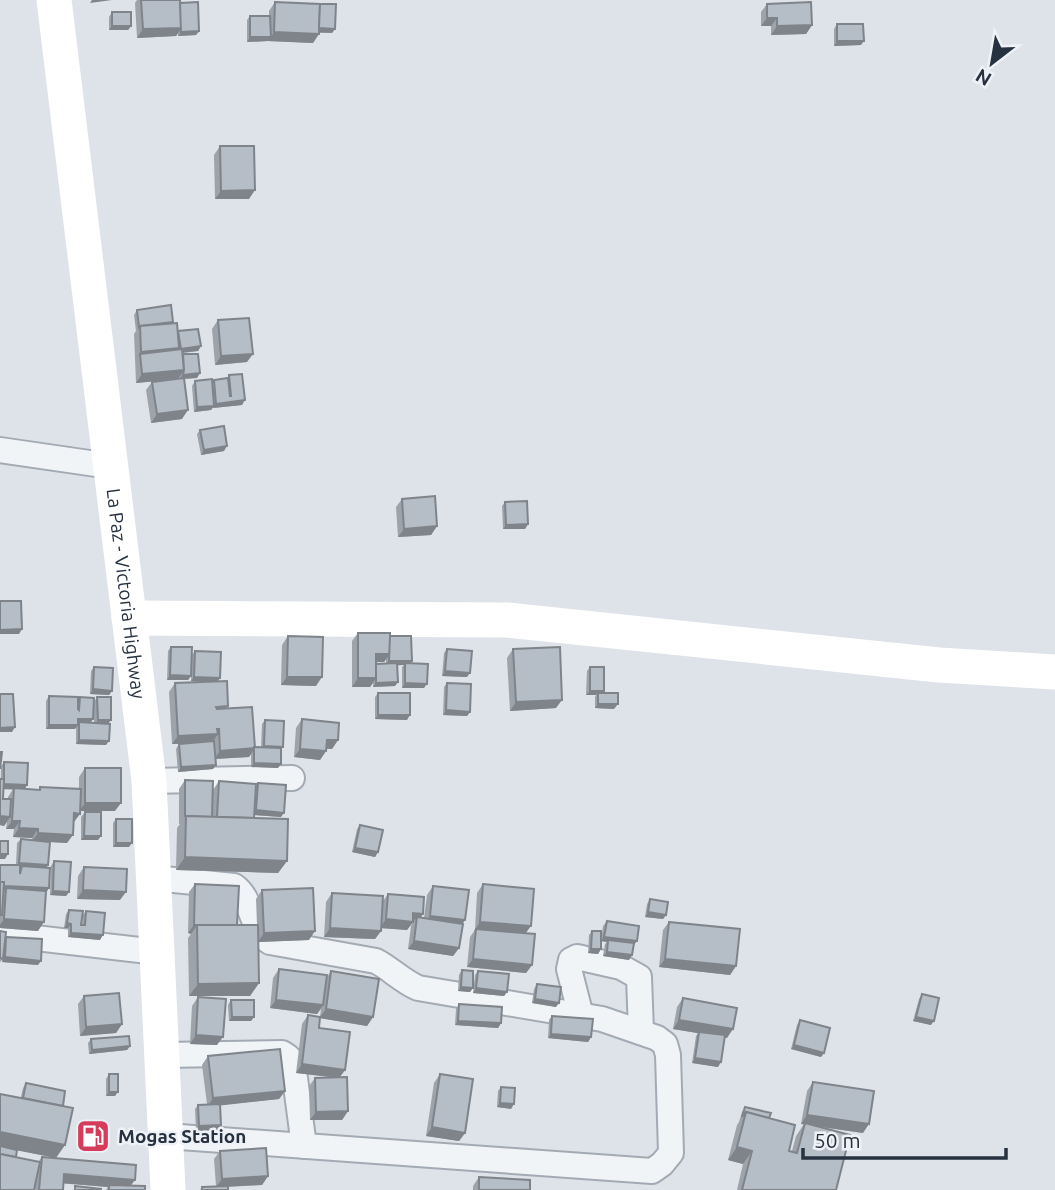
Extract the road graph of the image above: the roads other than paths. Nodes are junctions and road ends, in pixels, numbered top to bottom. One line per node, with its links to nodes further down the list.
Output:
1 (54, 0): 3 (main road, La Paz - Victoria Highway)
2 (0, 450): 3 (street)
3 (110, 466): 4 (main road, La Paz - Victoria Highway)
4 (129, 618): 5 (main road); 7 (main road, La Paz - Victoria Highway)
5 (1055, 672)
6 (292, 778): 7 (street)
7 (149, 781): 8 (main road, La Paz - Victoria Highway)
8 (153, 878): 10 (main road, La Paz - Victoria Highway); 11 (street)
9 (0, 934): 10 (street)
10 (157, 952): 13 (main road, La Paz - Victoria Highway)
11 (581, 1016): 12 (street); 12 (street)
12 (641, 1032): 15 (street)
13 (162, 1055): 14 (main road, La Paz - Victoria Highway); 15 (street)
14 (166, 1136): 15 (street); 16 (main road, La Paz - Victoria Highway)
15 (304, 1146)
16 (169, 1190)

